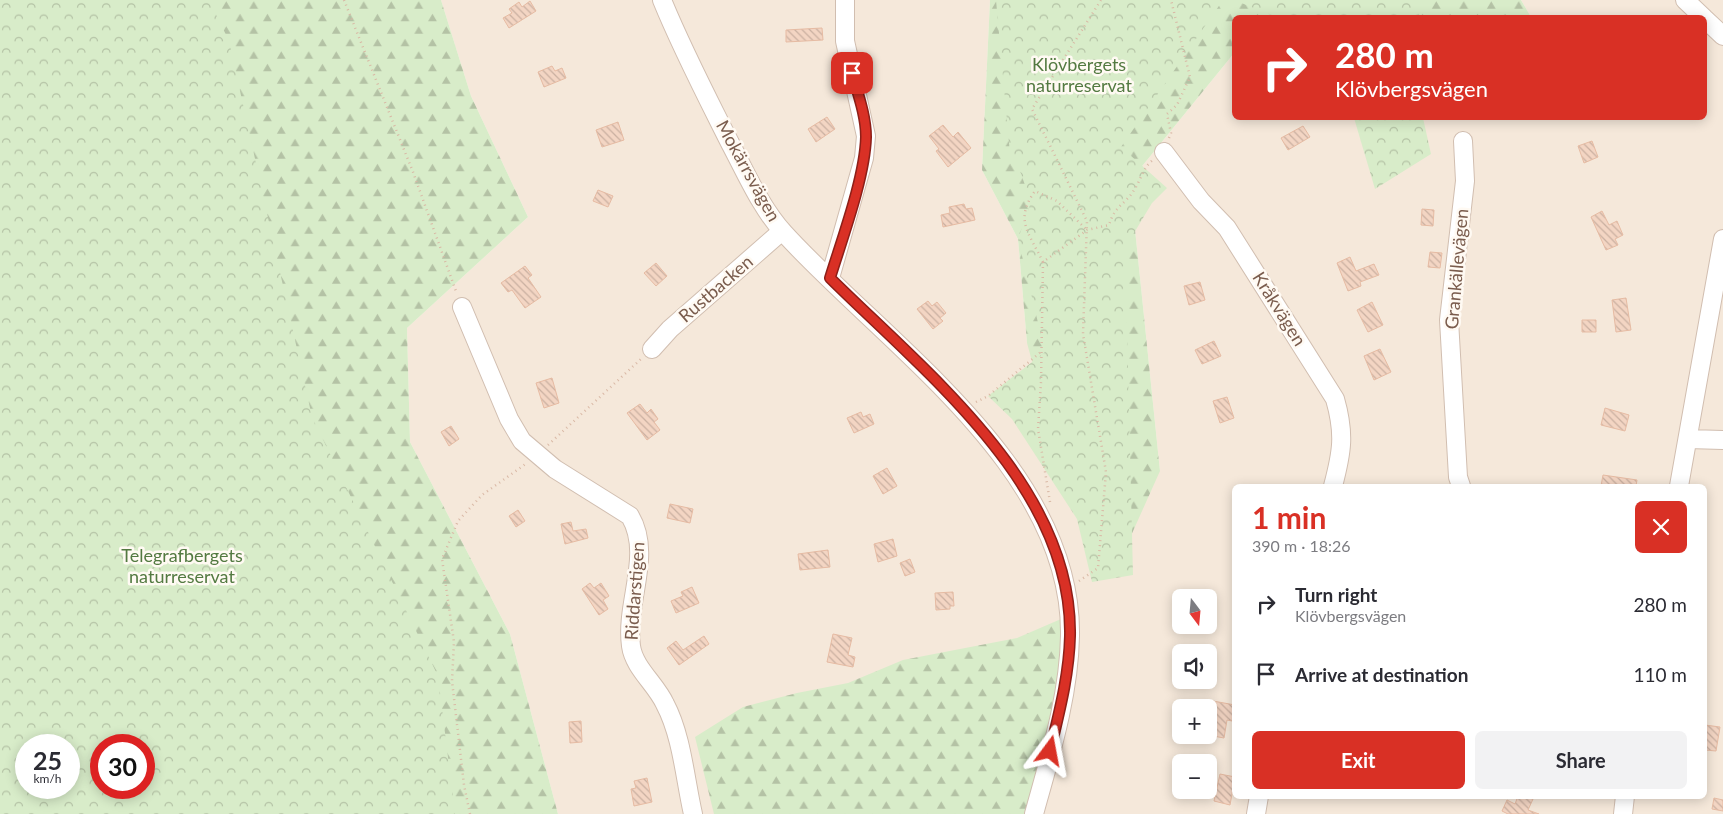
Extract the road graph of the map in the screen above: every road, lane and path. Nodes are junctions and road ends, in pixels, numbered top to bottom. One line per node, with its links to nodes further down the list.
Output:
1 (344, 0): 17 (path)
2 (662, 0): 13 (street, Mokärrsvägen)
3 (845, 0): 16 (street)
4 (1101, 0): 12 (path)
5 (1171, 0): 11 (path)
6 (1685, 0): 7 (street)
7 (1701, 15)
8 (1707, 21): 9 (street)
9 (1723, 36)
10 (1463, 141): 25 (street, Grankällevägen)
11 (1164, 152): 12 (path); 24 (street, Kråkvägen)
12 (1087, 230): 15 (path); 15 (path); 28 (path)
13 (782, 232): 16 (street, Mokärrsvägen); 18 (street, Rustbacken)
14 (1723, 239): 21 (street)
15 (1043, 262): 19 (path)
16 (830, 278): 20 (street, Mokärrsvägen)
17 (462, 307): 23 (street, Riddarstigen)
18 (652, 349): 23 (path)
19 (1042, 351): 20 (path); 27 (path)
20 (961, 408): 27 (street, Mokärrsvägen)
21 (1688, 439): 22 (street); 26 (street)
22 (1723, 440)
23 (537, 456): 31 (path); 32 (street, Riddarstigen)
24 (1334, 484)
25 (1460, 484)
26 (1679, 484)
27 (1042, 520): 28 (street, Mokärrsvägen)
28 (1065, 590): 33 (street, Mokärrsvägen)
29 (1258, 799): 34 (street)
30 (1625, 799): 35 (street)
31 (470, 814)
32 (693, 814)
33 (1034, 814)
34 (1256, 814)
35 (1623, 814)

